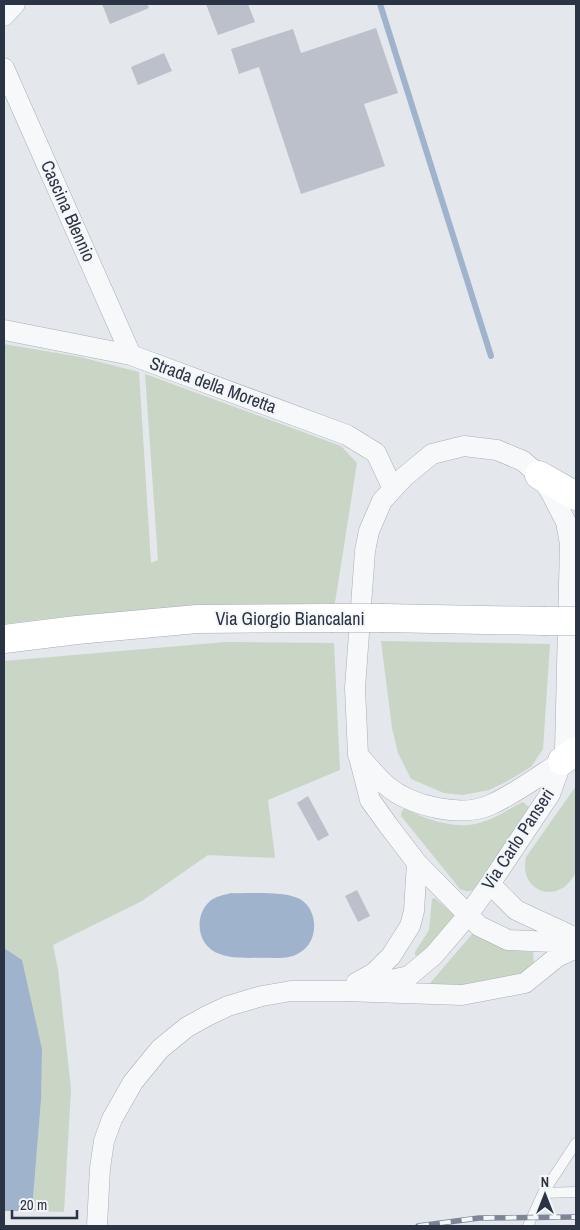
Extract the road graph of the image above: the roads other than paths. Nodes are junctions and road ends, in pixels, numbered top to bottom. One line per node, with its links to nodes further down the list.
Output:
1 (16, 4): 2 (street)
2 (4, 16)
3 (4, 68): 5 (street, Cascina Blennio)
4 (4, 330): 5 (street, Strada della Moretta)
5 (132, 355): 7 (street, Strada della Moretta)
6 (539, 476): 7 (street, Via Carlo Panseri); 8 (main road); 12 (street, Via Carlo Panseri)
7 (393, 488): 11 (street, Via Carlo Panseri)
8 (576, 496)
9 (576, 621): 10 (main road, Via Giorgio Biancalani, bridge)
10 (4, 639)
11 (358, 756): 12 (street); 13 (street)
12 (569, 756): 14 (street, Via Carlo Panseri)
13 (417, 863): 15 (street); 19 (street, Via Carlo Panseri)
14 (490, 884): 15 (street, Via Carlo Panseri); 16 (street)
15 (468, 915): 17 (street); 19 (street, Via Carlo Panseri)
16 (576, 938)
17 (576, 943)
18 (576, 948): 19 (street, Via Carlo Panseri)
19 (344, 990): 23 (street, Via Carlo Panseri)
20 (576, 1143): 22 (lane)
21 (576, 1192): 22 (lane)
22 (543, 1193): 24 (lane)
23 (97, 1226)
24 (528, 1226)

